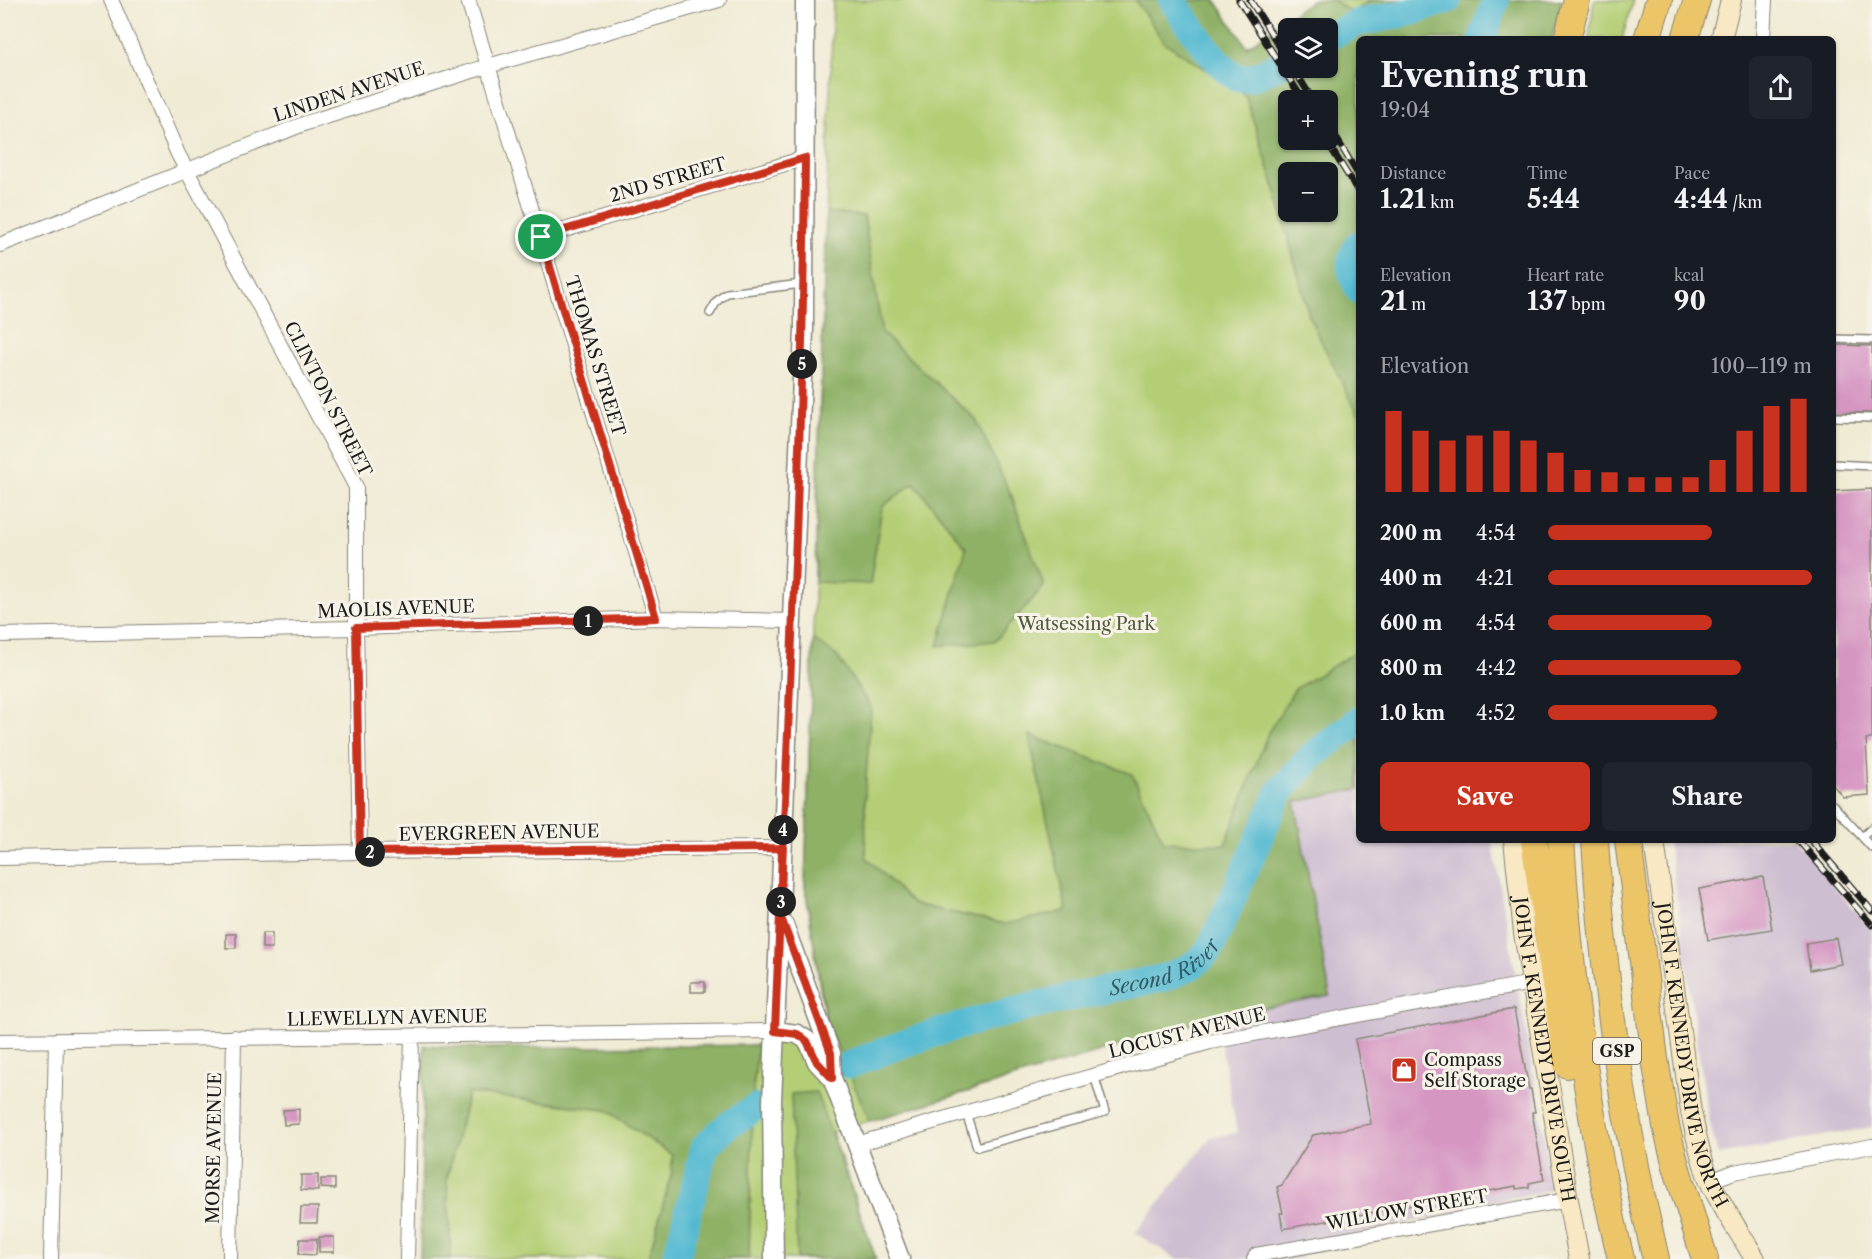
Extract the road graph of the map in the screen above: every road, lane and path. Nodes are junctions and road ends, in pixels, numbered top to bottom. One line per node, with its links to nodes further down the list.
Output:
1 (111, 0): 18 (street, CLINTON STREET)
2 (468, 0): 16 (street, THOMAS STREET)
3 (719, 0): 16 (street, LINDEN AVENUE)
4 (805, 0): 17 (street)
5 (1579, 0): 10 (highway); 11 (main road)
6 (1659, 0): 12 (highway)
7 (1697, 0): 13 (highway)
8 (1731, 0): 14 (main road)
9 (1765, 0): 15 (street)
10 (1568, 36)
11 (1575, 36)
12 (1648, 36)
13 (1686, 36)
14 (1722, 36)
15 (1763, 36)
16 (488, 66): 18 (street, LINDEN AVENUE); 19 (street, THOMAS STREET)
17 (805, 158): 19 (street, 2ND STREET); 21 (street)
18 (187, 170): 20 (street, LINDEN AVENUE); 31 (street, CLINTON STREET)
19 (541, 237): 29 (street, THOMAS STREET)
20 (0, 245)
21 (804, 283): 22 (lane); 30 (street)
22 (710, 313)
23 (1836, 339): 24 (lane)
24 (1872, 340)
25 (1836, 417): 26 (lane)
26 (1872, 418)
27 (1836, 464): 28 (lane)
28 (1872, 466)
29 (656, 618): 30 (street, MAOLIS AVENUE); 31 (street, MAOLIS AVENUE)
30 (792, 621): 42 (street)
31 (356, 628): 32 (street, MAOLIS AVENUE); 44 (street, CLINTON STREET)
32 (0, 635)
33 (1836, 808): 35 (lane)
34 (1872, 828): 35 (lane)
35 (1862, 837): 43 (lane)
36 (1514, 843): 47 (main road, JOHN F. KENNEDY DRIVE SOUTH)
37 (1534, 843): 60 (highway)
38 (1561, 843): 60 (highway, GSP)
39 (1595, 843): 69 (highway, GSP)
40 (1628, 843): 70 (highway)
41 (1654, 843): 58 (main road, JOHN F. KENNEDY DRIVE NORTH)
42 (782, 848): 44 (street, EVERGREEN AVENUE); 46 (street)
43 (1872, 848)
44 (360, 852): 45 (street, EVERGREEN AVENUE)
45 (0, 858)
46 (780, 915): 48 (street); 54 (street)
47 (1532, 983): 53 (street, LOCUST AVENUE); 59 (main road, JOHN F. KENNEDY DRIVE SOUTH)
48 (775, 1031): 49 (street, LLEWELLYN AVENUE); 54 (street); 65 (street)
49 (412, 1036): 50 (street, LLEWELLYN AVENUE); 64 (street)
50 (234, 1037): 51 (street, LLEWELLYN AVENUE); 63 (street, MORSE AVENUE)
51 (56, 1040): 52 (street, LLEWELLYN AVENUE); 62 (street)
52 (0, 1041)
53 (1094, 1075): 55 (street, LOCUST AVENUE); 55 (lane)
54 (832, 1078): 56 (street)
55 (966, 1113): 56 (street, LOCUST AVENUE)
56 (857, 1144): 66 (street)
57 (1872, 1146): 58 (street)
58 (1710, 1181): 71 (main road, JOHN F. KENNEDY DRIVE NORTH)
59 (1568, 1200): 61 (street, WILLOW STREET); 68 (main road, JOHN F. KENNEDY DRIVE SOUTH)
60 (1619, 1251)
61 (1297, 1254): 67 (street, WILLOW STREET)
62 (51, 1259)
63 (230, 1259)
64 (407, 1259)
65 (774, 1259)
66 (900, 1259)
67 (1254, 1259)
68 (1579, 1259)
69 (1656, 1259)
70 (1705, 1259)
71 (1755, 1259)

